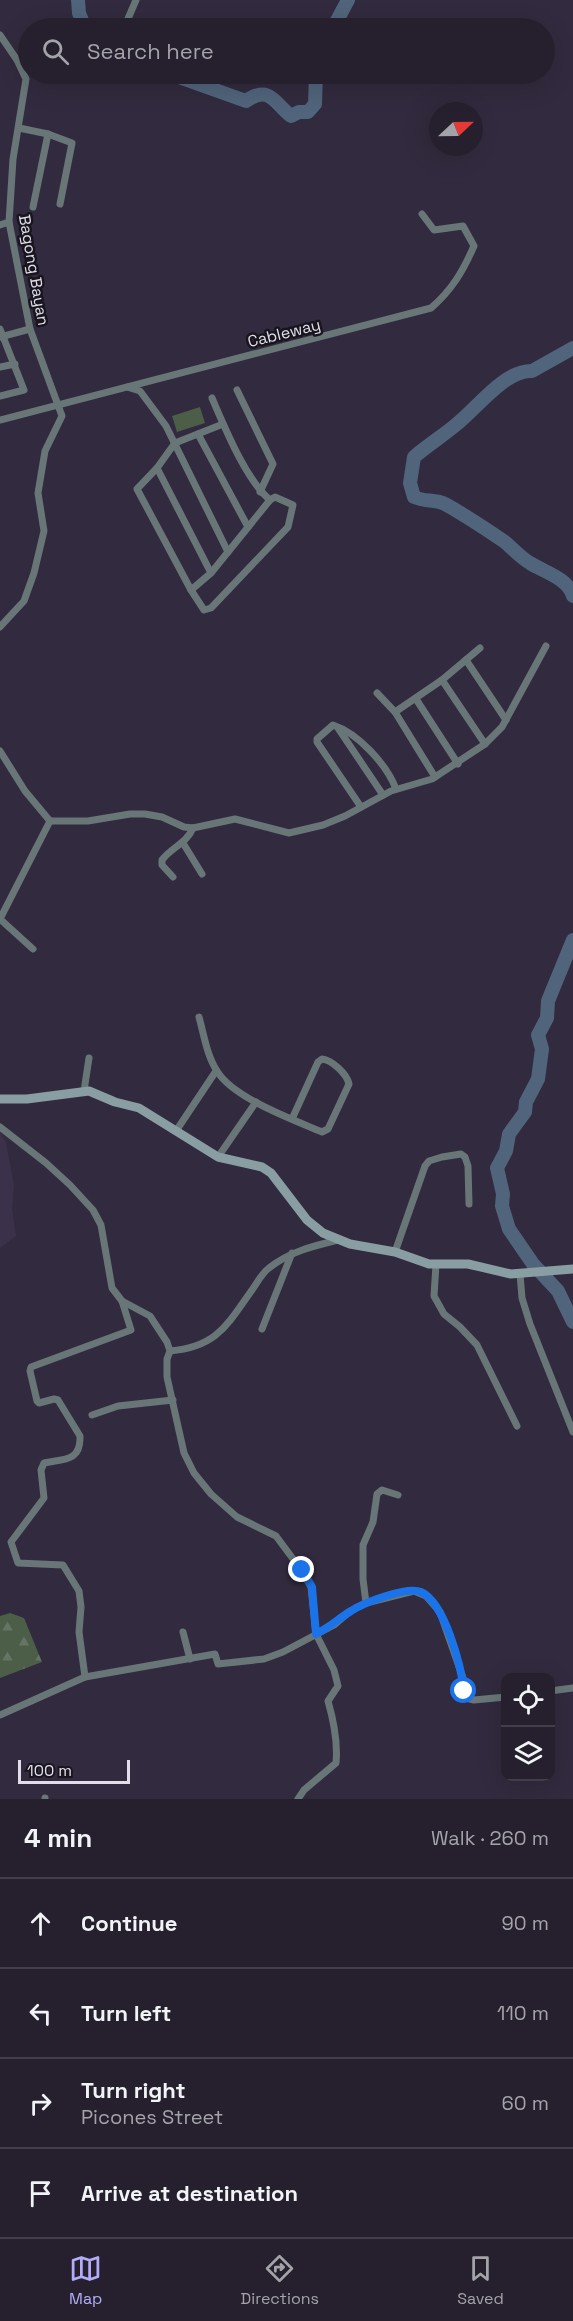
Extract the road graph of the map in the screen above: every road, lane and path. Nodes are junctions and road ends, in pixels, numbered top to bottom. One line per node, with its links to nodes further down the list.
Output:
1 (136, 0): 2 (street)
2 (128, 18)
3 (0, 35): 4 (street, Bagong Bayan)
4 (18, 62)
5 (26, 84): 6 (street, Bagong Bayan)
6 (19, 128): 7 (street); 11 (street, Bagong Bayan)
7 (48, 134): 8 (street); 9 (street)
8 (60, 204)
9 (33, 207)
10 (422, 214): 17 (street, Cableway)
11 (9, 222): 12 (street); 13 (street, Bagong Bayan)
12 (0, 225)
13 (30, 329): 14 (street); 21 (street, Bagong Bayan)
14 (1, 334): 15 (street)
15 (15, 364): 16 (street); 19 (street)
16 (0, 367)
17 (125, 387): 21 (street, Cableway); 25 (street)
18 (237, 390): 27 (street)
19 (0, 396)
20 (212, 398): 23 (street)
21 (59, 404): 22 (street, Cableway); 33 (street)
22 (0, 420)
23 (223, 424): 24 (street); 27 (street)
24 (198, 434): 25 (street); 29 (street)
25 (175, 443): 26 (street); 30 (street)
26 (157, 468): 31 (street); 32 (street)
27 (260, 492): 28 (street)
28 (270, 500): 29 (street); 32 (street)
29 (249, 527): 30 (street)
30 (228, 552): 31 (street)
31 (212, 573): 32 (street)
32 (191, 590)
33 (3, 617): 34 (street)
34 (0, 627)
35 (546, 646): 42 (street)
36 (480, 648): 37 (street)
37 (466, 660): 38 (street); 42 (street)
38 (442, 680): 40 (street); 44 (street)
39 (377, 693): 41 (street)
40 (416, 699): 41 (street); 46 (street)
41 (395, 712): 47 (street)
42 (506, 720): 44 (street)
43 (337, 726): 48 (street); 49 (street); 50 (street)
44 (485, 744): 46 (street)
45 (0, 751): 51 (street)
46 (458, 764): 47 (street)
47 (435, 777): 48 (street)
48 (396, 789): 49 (street)
49 (383, 795): 50 (street)
50 (361, 807): 52 (street)
51 (51, 820): 52 (street); 56 (street)
52 (192, 828): 53 (street)
53 (183, 843): 54 (street); 55 (street)
54 (202, 874)
55 (173, 877)
56 (0, 919): 57 (street)
57 (33, 949)
58 (199, 1017): 60 (street)
59 (89, 1058): 61 (street)
60 (216, 1071): 63 (street); 66 (street)
61 (84, 1091): 62 (street); 66 (street)
62 (0, 1099)
63 (256, 1102): 64 (street); 67 (street)
64 (292, 1119): 64 (street)
65 (0, 1127): 75 (street)
66 (176, 1131): 67 (street)
67 (218, 1157): 69 (street)
68 (470, 1204): 70 (street)
69 (338, 1240): 70 (street); 71 (street)
70 (395, 1252): 72 (street)
71 (292, 1253): 76 (street); 77 (street)
72 (436, 1264): 74 (street); 80 (street)
73 (573, 1269): 74 (street)
74 (524, 1274): 81 (street)
75 (122, 1301): 77 (street); 87 (street)
76 (262, 1329)
77 (170, 1351): 78 (street)
78 (173, 1400): 79 (street); 85 (street)
79 (92, 1415)
80 (517, 1426)
81 (573, 1432)
82 (398, 1495): 83 (street)
83 (366, 1603): 85 (street); 90 (street)
84 (183, 1632): 86 (street)
85 (316, 1634): 86 (street); 92 (street)
86 (190, 1659): 87 (street)
87 (85, 1677): 91 (street)
88 (573, 1688): 89 (street)
89 (555, 1690)
90 (501, 1697)
91 (0, 1715)
92 (298, 1799)

